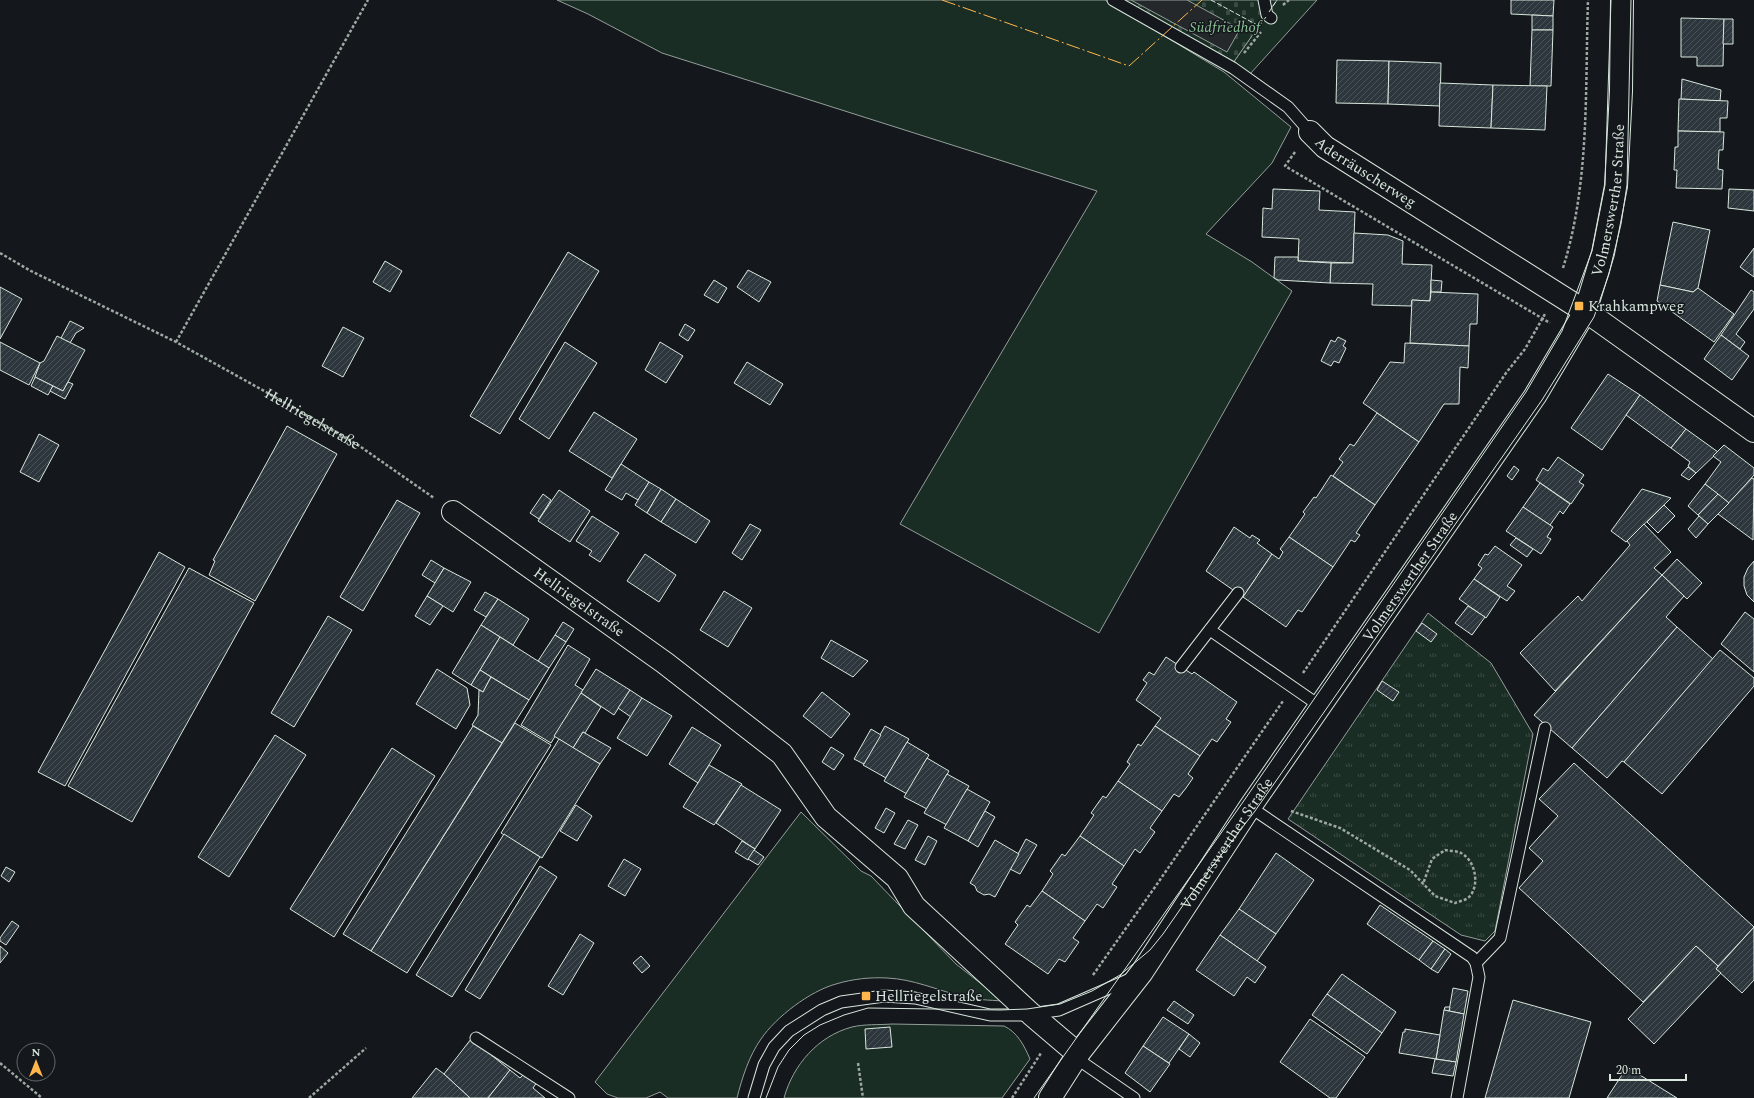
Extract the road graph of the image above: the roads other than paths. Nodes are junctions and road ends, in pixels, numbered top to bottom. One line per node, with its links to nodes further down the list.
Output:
1 (1112, 0): 5 (lane, Aderräuscherweg)
2 (1264, 0): 4 (lane)
3 (1622, 0): 6 (street, Volmerswerther Straße)
4 (1272, 18)
5 (1310, 132): 6 (street, Aderräuscherweg)
6 (1585, 312): 7 (street); 12 (street, Volmerswerther Straße)
7 (1754, 432)
8 (453, 512): 17 (street, Hellriegelstraße)
9 (1238, 593): 10 (lane)
10 (1210, 630): 11 (lane); 12 (lane)
11 (1181, 667)
12 (1320, 706): 14 (street, Volmerswerther Straße)
13 (1545, 728): 15 (lane)
14 (1250, 807): 15 (lane); 16 (street, Volmerswerther Straße)
15 (1476, 963): 24 (lane)
16 (1142, 972): 17 (lane); 19 (street, Volmerswerther Straße)
17 (1031, 1014): 19 (street, Hellriegelstraße); 21 (lane)
18 (476, 1038): 20 (lane)
19 (1077, 1056): 22 (street, Volmerswerther Straße); 23 (lane)
20 (569, 1098)
21 (754, 1098)
22 (1050, 1098)
23 (1134, 1098)
24 (1457, 1098)

